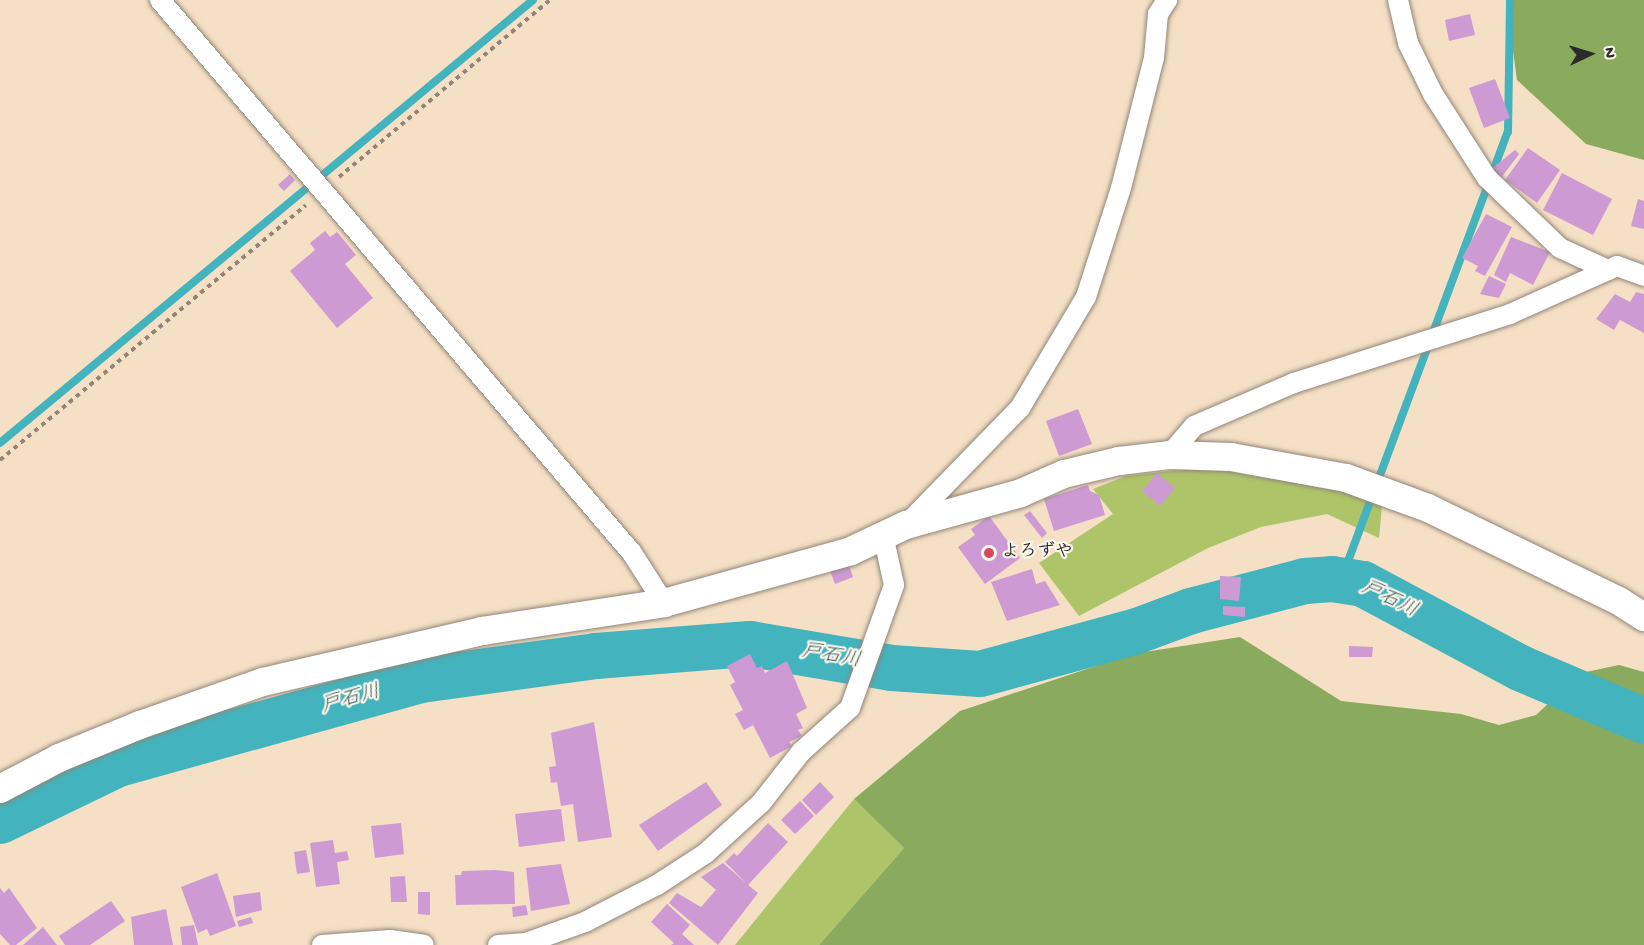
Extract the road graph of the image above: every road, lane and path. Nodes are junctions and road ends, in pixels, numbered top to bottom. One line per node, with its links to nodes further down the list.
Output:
1 (160, 0): 5 (street)
2 (550, 0): 5 (path)
3 (1167, 0): 10 (street)
4 (1398, 0): 6 (street)
5 (322, 192): 9 (path); 11 (street)
6 (1608, 270): 7 (street); 8 (street)
7 (1644, 276)
8 (1168, 455): 10 (street); 12 (street)
9 (0, 460)
10 (894, 530): 11 (street); 16 (street)
11 (664, 603): 13 (street)
12 (1644, 617)
13 (0, 789)
14 (321, 945): 15 (street)
15 (424, 945)
16 (498, 945)

